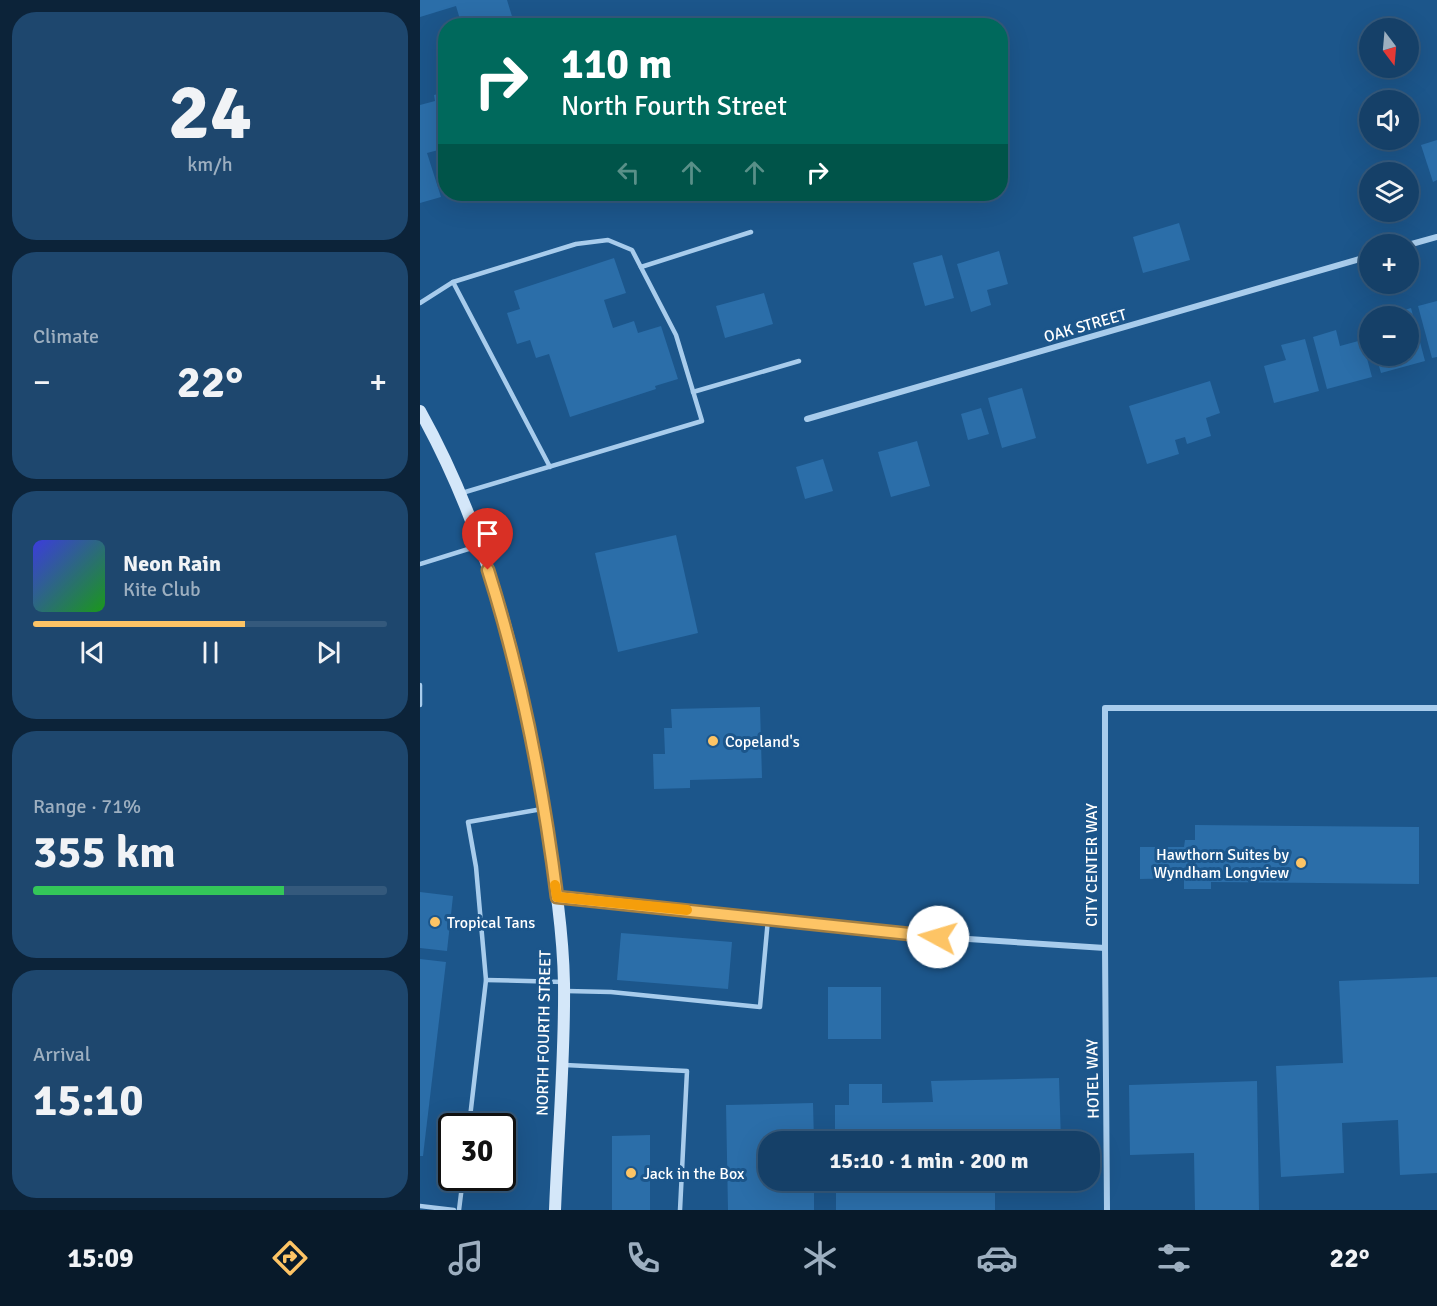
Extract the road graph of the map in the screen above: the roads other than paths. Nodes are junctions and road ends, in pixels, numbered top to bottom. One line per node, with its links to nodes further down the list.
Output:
1 (751, 232): 5 (lane)
2 (1437, 237): 3 (street)
3 (1419, 242)
4 (1359, 259): 11 (street, OAK STREET)
5 (641, 267): 6 (lane); 9 (lane)
6 (453, 282): 7 (lane); 12 (lane)
7 (420, 303)
8 (799, 361): 9 (lane)
9 (693, 392): 12 (lane)
10 (420, 411): 13 (main road, NORTH FOURTH STREET)
11 (807, 419)
12 (550, 467): 13 (lane)
13 (460, 494): 14 (main road, NORTH FOURTH STREET)
14 (480, 545): 15 (lane); 19 (main road, NORTH FOURTH STREET)
15 (420, 564)
16 (420, 686): 17 (lane)
17 (420, 705)
18 (1437, 708): 22 (street, CITY CENTER WAY)
19 (544, 809): 20 (main road, NORTH FOURTH STREET); 23 (lane)
20 (557, 897): 21 (street, CITY CENTER WAY); 24 (main road, NORTH FOURTH STREET)
21 (768, 919): 22 (street, CITY CENTER WAY); 24 (lane)
22 (1105, 948): 33 (street, HOTEL WAY)
23 (486, 980): 24 (lane); 26 (lane)
24 (563, 986): 25 (main road, NORTH FOURTH STREET)
25 (562, 1065): 31 (main road, NORTH FOURTH STREET); 32 (lane)
26 (471, 1113)
27 (461, 1191): 30 (lane)
28 (420, 1206): 29 (lane)
29 (454, 1210)
30 (459, 1210)
31 (555, 1210)
32 (680, 1210)
33 (1107, 1210)

